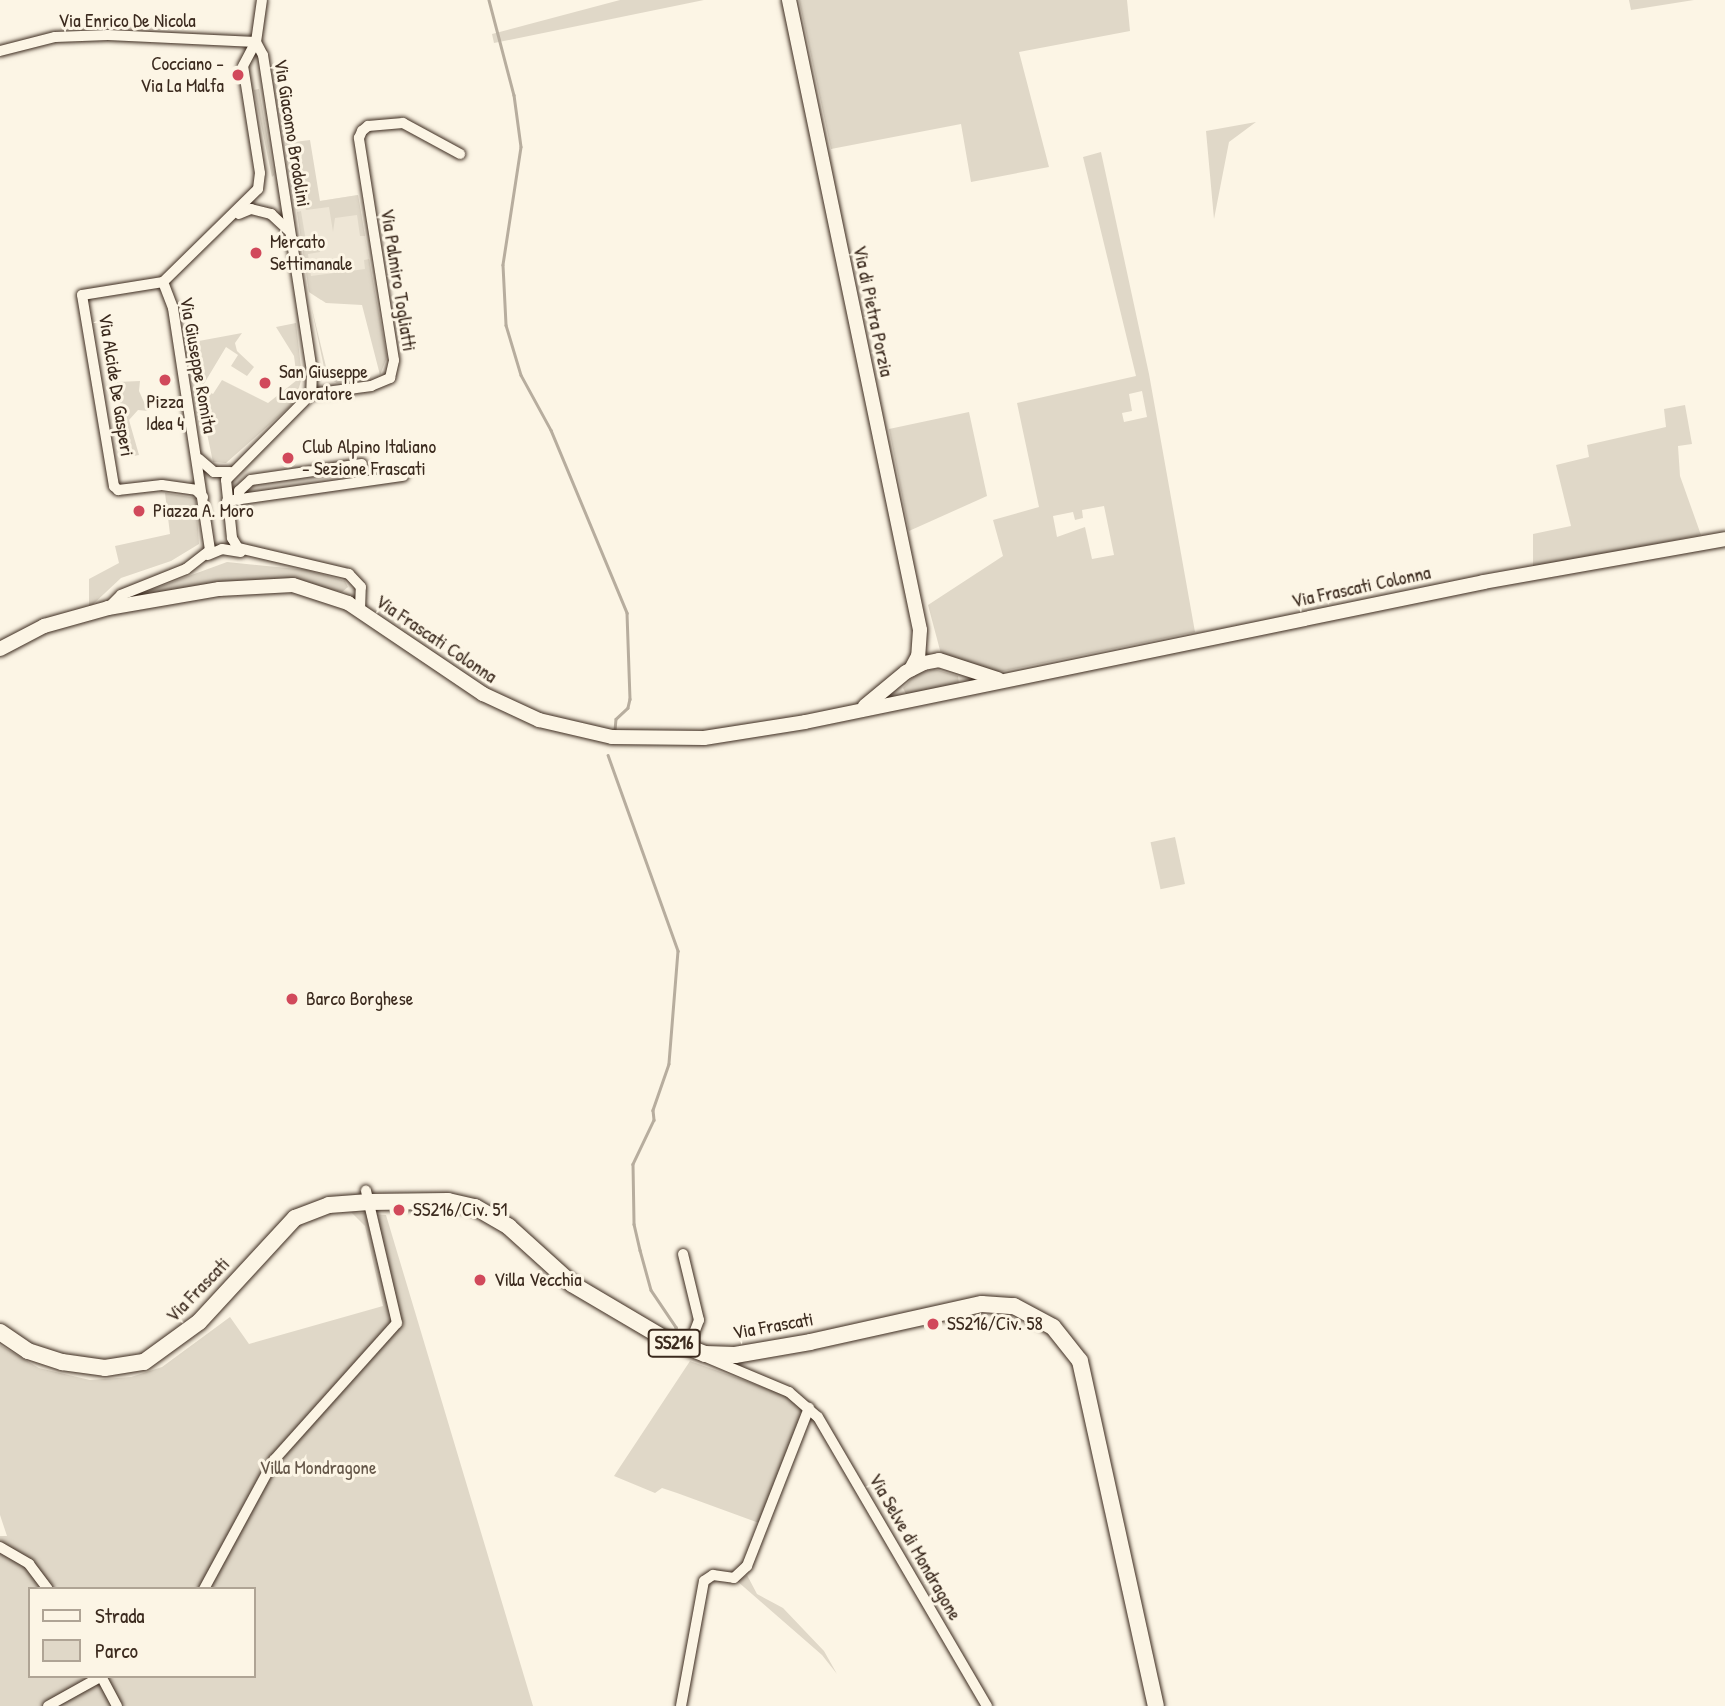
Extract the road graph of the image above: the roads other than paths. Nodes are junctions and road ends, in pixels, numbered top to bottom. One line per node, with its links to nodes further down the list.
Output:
1 (262, 0): 3 (street)
2 (789, 0): 22 (street, Via di Pietra Porzia)
3 (256, 42): 4 (street, Via Enrico De Nicola); 6 (street); 7 (street, Via Giacomo Brodolini)
4 (0, 51)
5 (460, 154): 9 (street, Via Palmiro Togliatti)
6 (234, 216): 7 (street, Via Giacomo Brodolini); 8 (street)
7 (289, 231): 9 (street, Via Giacomo Brodolini)
8 (163, 282): 10 (street, Via Giuseppe Romita); 14 (street, Via Alcide De Gasperi)
9 (311, 394): 12 (street)
10 (197, 456): 12 (street, Via Giuseppe Romita); 14 (street, Via Giuseppe Romita)
11 (362, 464): 15 (street)
12 (228, 476): 16 (street)
13 (403, 476): 15 (street)
14 (204, 500): 19 (street, Via Giuseppe Romita)
15 (239, 500): 16 (street)
16 (227, 501): 18 (street)
17 (1725, 539): 27 (street, Via Frascati Colonna)
18 (245, 553): 19 (street); 21 (street)
19 (208, 555): 20 (street)
20 (108, 608): 21 (street, Via Frascati Colonna); 23 (street, Via Frascati Colonna)
21 (360, 610): 31 (street, Via Frascati Colonna)
22 (920, 629): 24 (street); 26 (street)
23 (0, 649)
24 (939, 660): 25 (street, Via Frascati Colonna); 26 (street, Via Frascati Colonna)
25 (964, 668): 27 (street, Via Frascati Colonna); 29 (street)
26 (911, 669): 28 (street, Via Frascati Colonna)
27 (1007, 679): 29 (street, Via Frascati Colonna)
28 (896, 682): 30 (street); 31 (street, Via Frascati Colonna)
29 (959, 688): 30 (street, Via Frascati Colonna)
30 (906, 700): 31 (street, Via Frascati Colonna)
31 (858, 711)
32 (368, 1197): 34 (main road, Via Frascati / SS216); 35 (main road, Via Frascati / SS216); 39 (street)
33 (683, 1254): 35 (street)
34 (0, 1332)
35 (687, 1349): 36 (street, Via Selve di Mondragone); 46 (main road, Via Frascati / SS216)
36 (809, 1408): 44 (street); 45 (street, Via Selve di Mondragone)
37 (0, 1547): 38 (street)
38 (46, 1587)
39 (205, 1587)
40 (97, 1678): 42 (street)
41 (102, 1678): 43 (street)
42 (48, 1706)
43 (117, 1706)
44 (681, 1706)
45 (988, 1706)
46 (1156, 1706)

